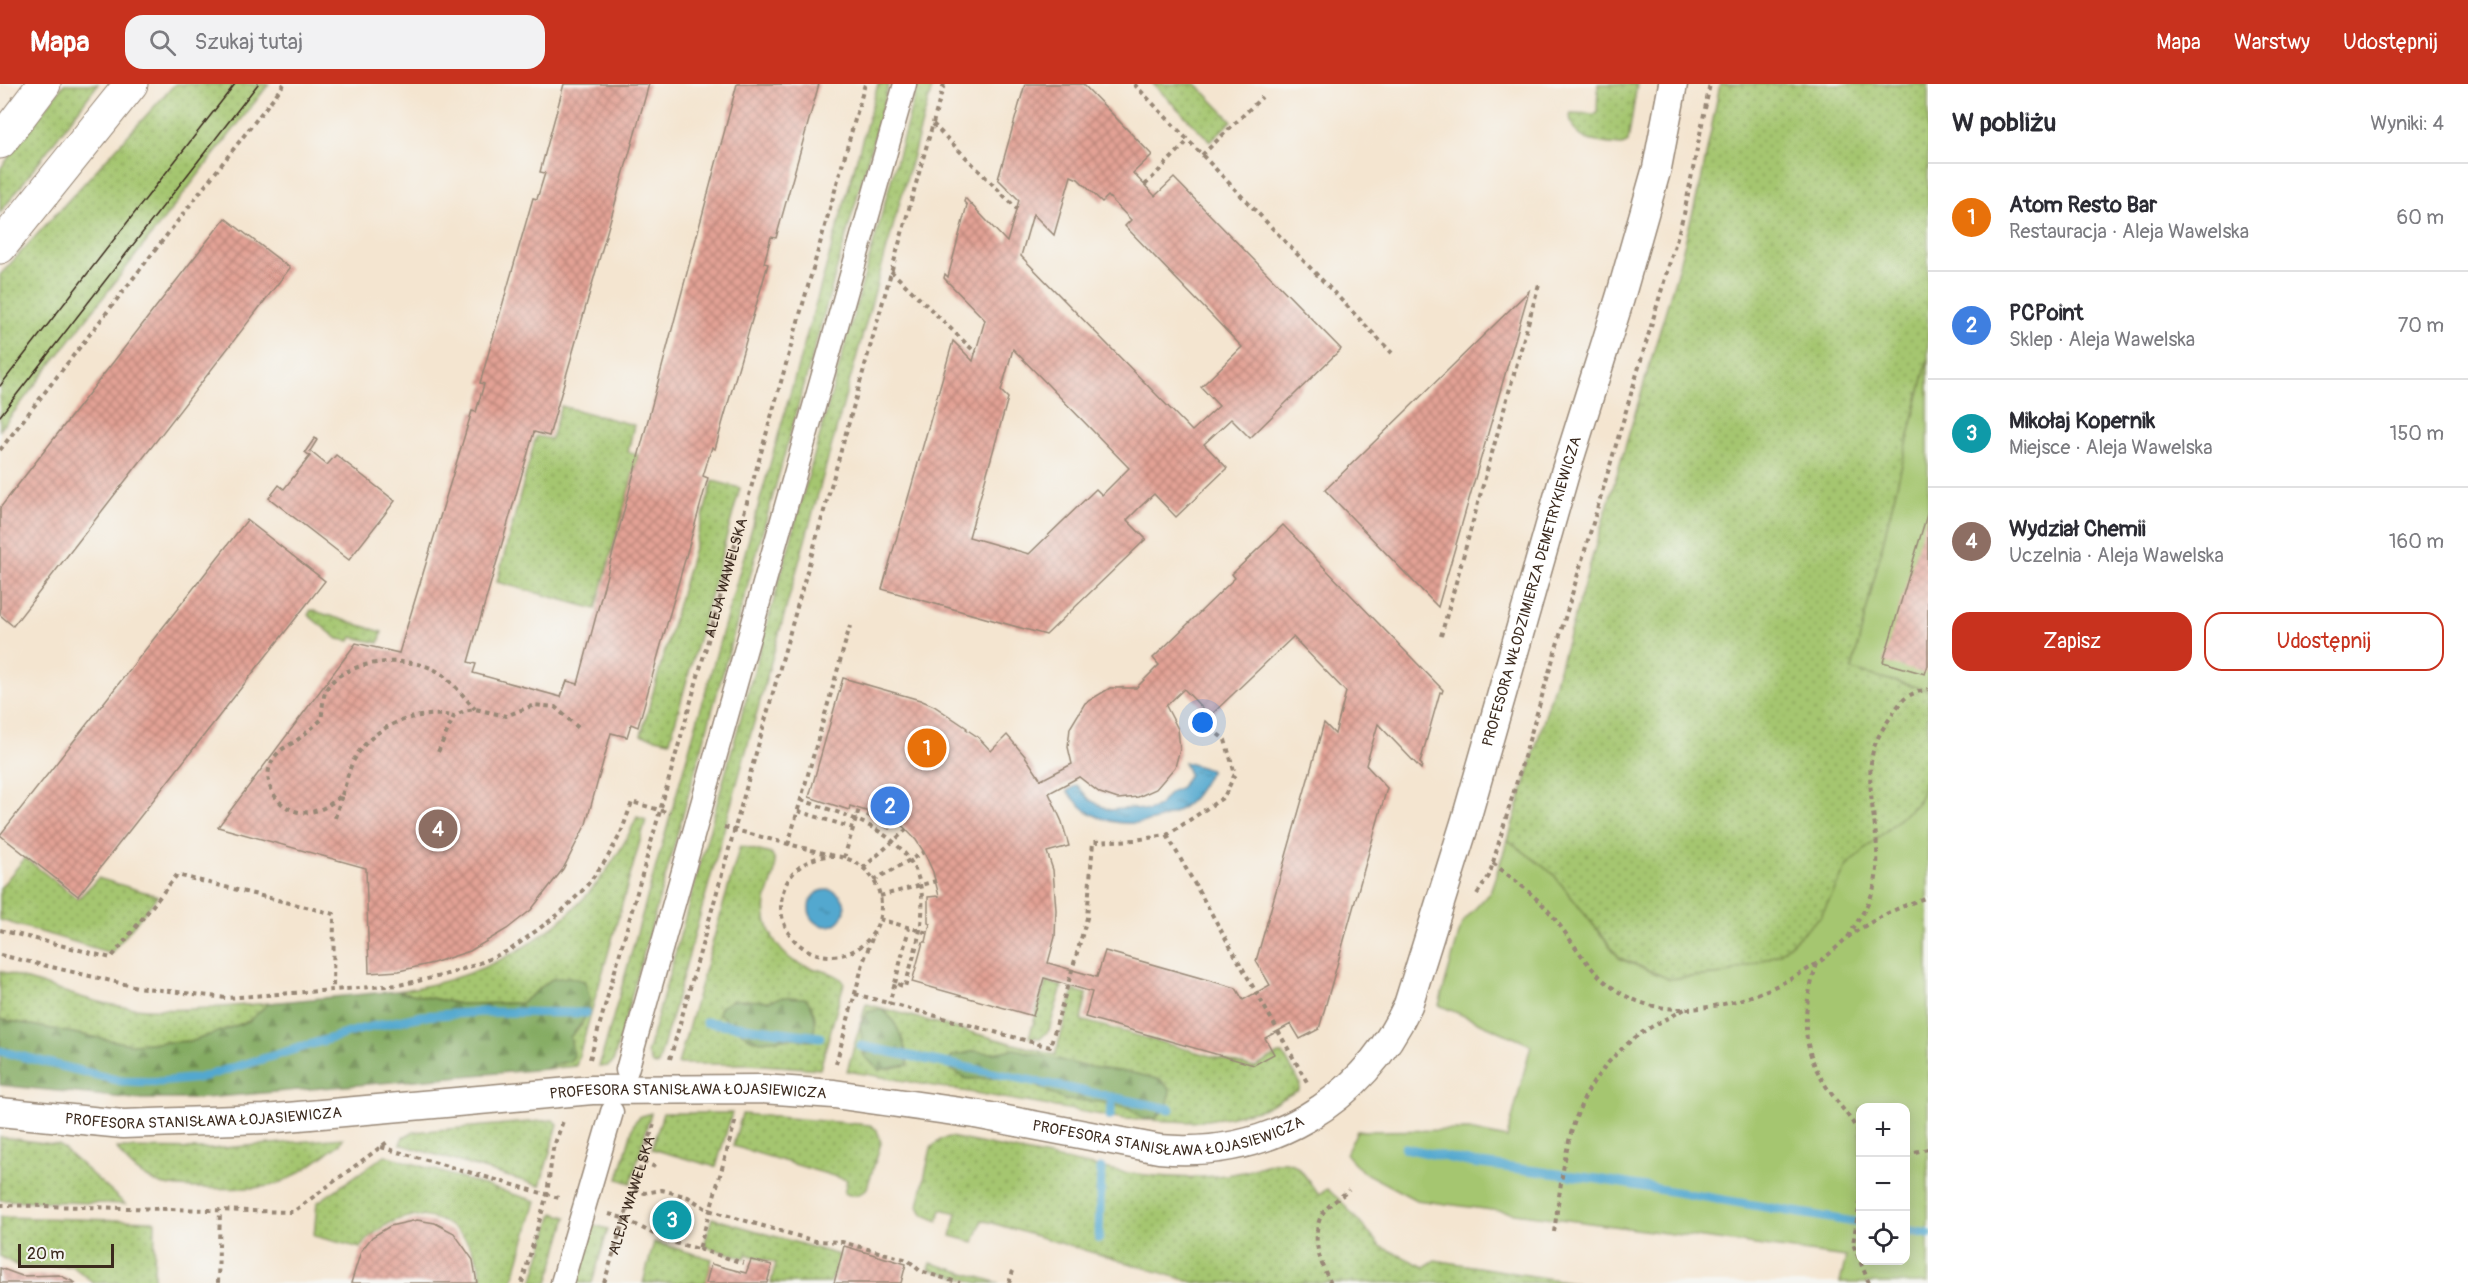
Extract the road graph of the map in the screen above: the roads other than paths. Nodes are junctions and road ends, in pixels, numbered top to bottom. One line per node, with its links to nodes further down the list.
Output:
1 (44, 84): 5 (main road)
2 (131, 84): 6 (main road)
3 (905, 84): 7 (street)
4 (1673, 84): 8 (street, PROFESORA WŁODZIMIERZA DEMETRYKIEWICZA)
5 (0, 142)
6 (0, 247)
7 (627, 1070)
8 (1354, 1083): 9 (street, PROFESORA STANISŁAWA ŁOJASIEWICZA)
9 (0, 1112)
10 (612, 1112): 11 (street)
11 (562, 1283)

